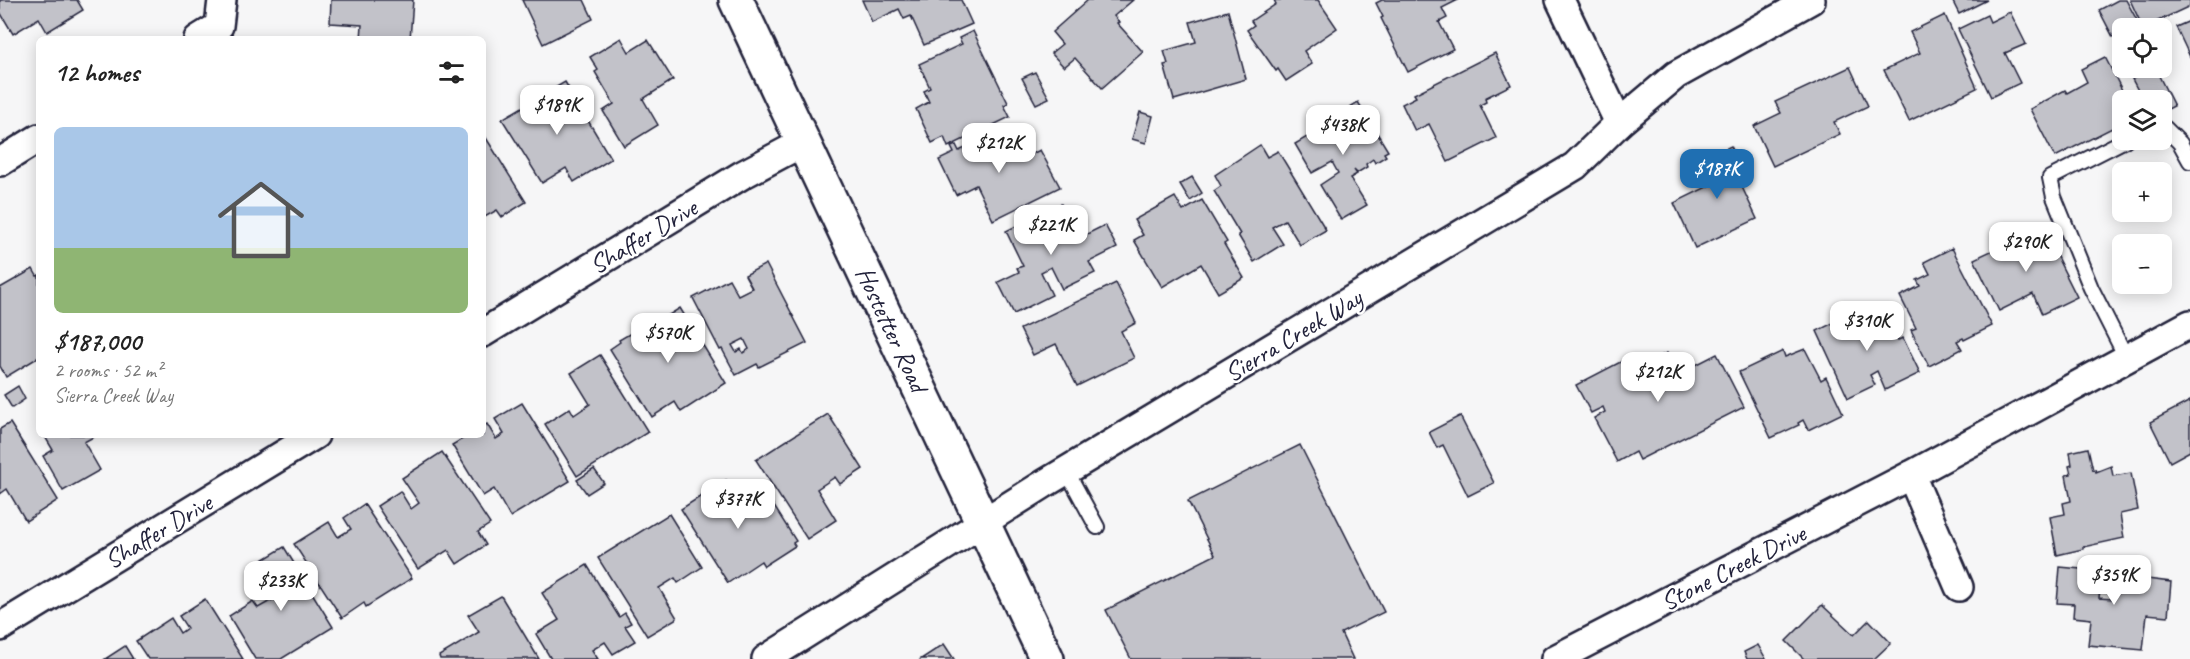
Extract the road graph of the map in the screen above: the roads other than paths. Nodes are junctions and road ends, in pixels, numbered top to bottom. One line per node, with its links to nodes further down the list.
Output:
1 (222, 0): 5 (street)
2 (736, 0): 9 (main road, Hostetter Road)
3 (1560, 0): 6 (street)
4 (1811, 0): 6 (street, Sierra Creek Way)
5 (203, 36)
6 (1618, 123): 17 (street, Sierra Creek Way)
7 (2172, 135): 12 (lane)
8 (36, 140): 11 (street)
9 (804, 142): 14 (street, Shaffer Drive); 19 (main road, Hostetter Road)
10 (2112, 147): 15 (lane)
11 (0, 162)
12 (2190, 162)
13 (2190, 324): 15 (street, Stone Creek Drive)
14 (486, 331)
15 (2127, 358): 18 (street, Stone Creek Drive)
16 (310, 438): 22 (street, Shaffer Drive)
17 (1066, 470): 19 (street, Sierra Creek Way); 20 (lane)
18 (1911, 475): 21 (street); 25 (street, Stone Creek Drive)
19 (983, 521): 23 (street, Sierra Creek Way); 24 (main road, Hostetter Road)
20 (1097, 527)
21 (1959, 587)
22 (0, 627)
23 (766, 659)
24 (1047, 659)
25 (1555, 659)

